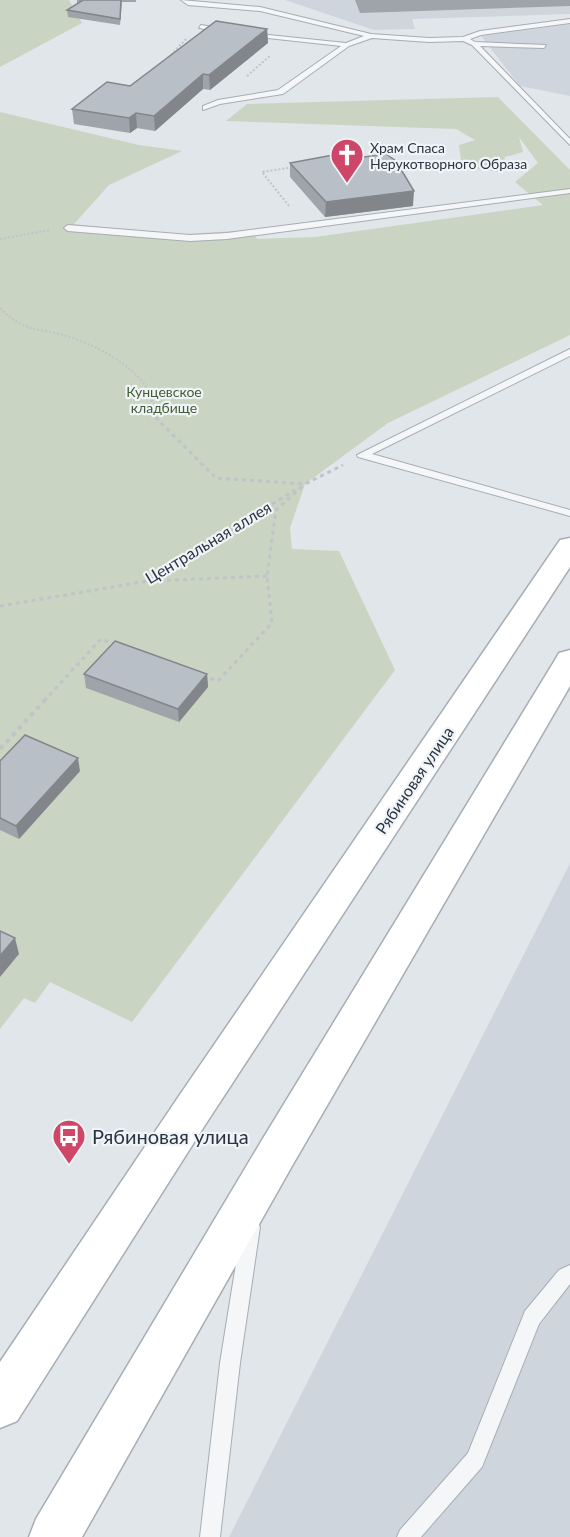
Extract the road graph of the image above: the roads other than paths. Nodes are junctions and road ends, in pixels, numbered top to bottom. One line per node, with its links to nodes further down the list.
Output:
1 (184, 0): 6 (lane)
2 (570, 21): 7 (lane)
3 (201, 27): 4 (lane)
4 (234, 32)
5 (245, 34): 9 (lane)
6 (371, 36): 7 (lane); 9 (lane)
7 (464, 39): 8 (lane)
8 (474, 44): 10 (lane); 12 (lane)
9 (347, 45): 11 (lane)
10 (544, 46)
11 (206, 108)
12 (570, 143)
13 (570, 191): 14 (lane)
14 (68, 228)
15 (570, 352): 16 (lane)
16 (570, 513)
17 (570, 546): 21 (main road, Рябиновая улица)
18 (570, 660): 19 (main road)
19 (256, 1191): 22 (main road); 23 (lane)
20 (570, 1274): 24 (lane)
21 (0, 1404)
22 (54, 1537)
23 (210, 1537)
24 (407, 1537)

